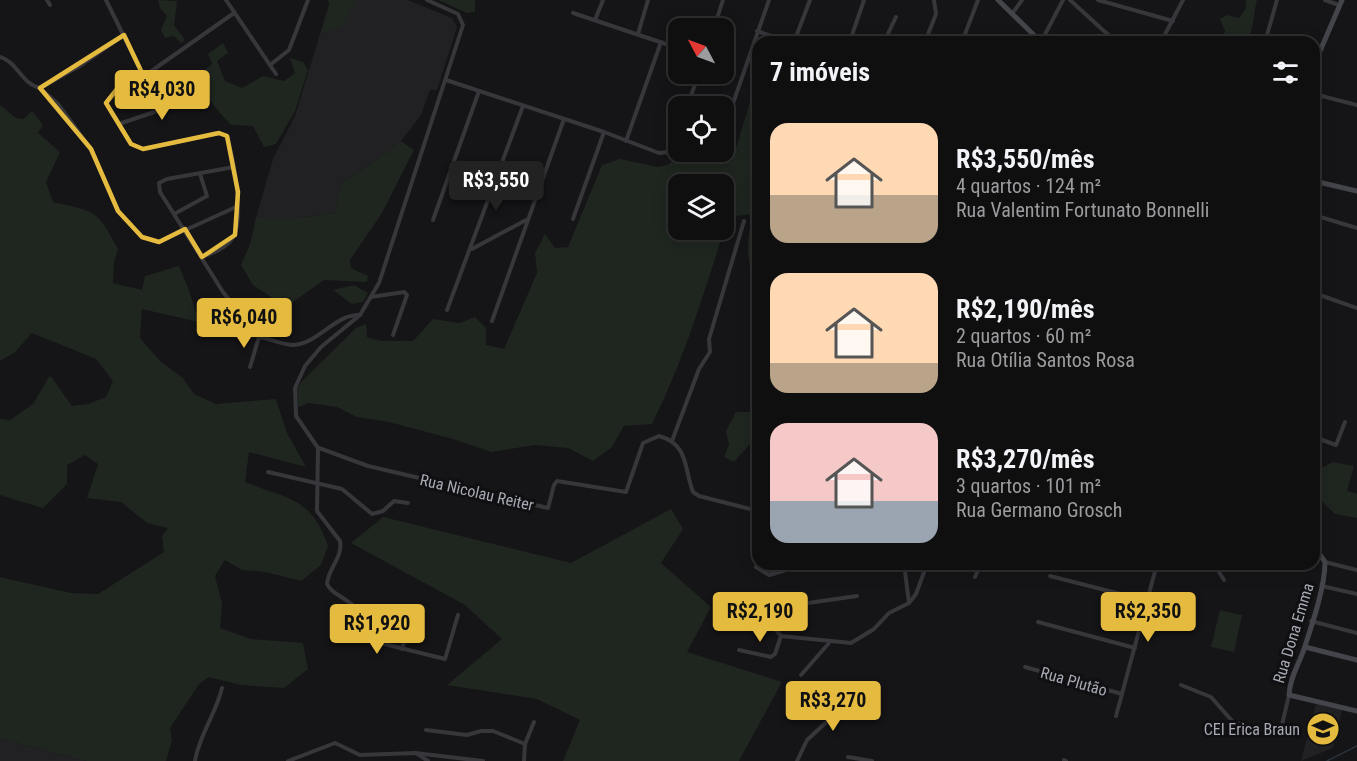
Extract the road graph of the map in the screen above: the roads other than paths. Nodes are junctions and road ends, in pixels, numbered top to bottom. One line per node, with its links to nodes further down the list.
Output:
1 (47, 0): 23 (street)
2 (106, 0): 33 (street)
3 (226, 0): 24 (street)
4 (308, 0): 51 (street)
5 (427, 0): 54 (street)
6 (603, 0): 29 (street)
7 (648, 0): 32 (street)
8 (723, 0): 28 (street)
9 (769, 0): 31 (street)
10 (810, 0): 36 (street)
11 (864, 0): 37 (street)
12 (934, 0): 39 (street)
13 (978, 0): 40 (street)
14 (998, 0): 26 (street)
15 (1023, 0): 26 (street)
16 (1063, 0): 42 (street)
17 (1070, 0): 43 (street)
18 (1098, 0): 30 (street)
19 (1183, 0): 30 (street)
20 (1277, 0): 45 (street)
21 (1325, 0): 22 (street)
22 (1340, 3): 49 (street)
23 (50, 5)
24 (234, 13): 51 (street); 53 (street)
25 (573, 13): 29 (street)
26 (1012, 14): 41 (street)
27 (896, 17): 38 (street)
28 (717, 18)
29 (595, 20): 32 (street)
30 (1173, 21): 44 (street)
31 (758, 32): 34 (street); 35 (street)
32 (638, 34): 46 (street)
33 (124, 35): 53 (street); 55 (street)
34 (757, 36)
35 (770, 36)
36 (797, 36)
37 (852, 36)
38 (887, 36)
39 (927, 36)
40 (964, 36)
41 (1035, 36)
42 (1044, 36)
43 (1109, 36)
44 (1164, 36)
45 (1267, 36)
46 (661, 42): 47 (street); 65 (street)
47 (668, 44)
48 (752, 49): 59 (street)
49 (1320, 51)
50 (0, 57): 55 (street)
51 (270, 65): 52 (street)
52 (276, 74)
53 (143, 75): 63 (street)
54 (446, 80): 56 (street); 83 (street)
55 (40, 88): 79 (street)
56 (479, 92): 61 (street); 76 (street)
57 (1320, 96): 60 (street)
58 (198, 97): 63 (street)
59 (734, 101)
60 (1357, 105)
61 (524, 106): 62 (street); 80 (street)
62 (564, 119): 64 (street); 74 (street)
63 (119, 124): 67 (street)
64 (604, 132): 65 (street); 75 (street)
65 (626, 141): 66 (street)
66 (668, 150)
67 (235, 167): 68 (street); 71 (street)
68 (200, 174): 72 (street); 72 (street)
69 (1320, 182): 70 (street)
70 (1357, 191)
71 (236, 207): 79 (street); 81 (street)
72 (176, 213): 79 (street)
73 (1320, 217): 78 (street)
74 (527, 219): 80 (street); 87 (street)
75 (573, 219)
76 (433, 220)
77 (744, 221): 93 (street)
78 (1357, 228)
79 (185, 229): 81 (street)
80 (471, 249): 85 (street)
81 (202, 257): 89 (street)
82 (1320, 295): 84 (street)
83 (371, 297): 86 (street); 88 (street)
84 (1357, 308)
85 (447, 310)
86 (360, 315): 89 (street); 94 (street)
87 (492, 321)
88 (393, 335)
89 (260, 337): 90 (street)
90 (250, 367)
91 (1344, 422): 92 (street)
92 (1320, 439)
93 (672, 441): 94 (street, Rua Nicolau Reiter); 98 (street)
94 (318, 448): 96 (street)
95 (268, 472): 96 (street)
96 (320, 484): 97 (street); 128 (street)
97 (408, 503)
98 (752, 509)
99 (1320, 555): 100 (street)
100 (1325, 562): 108 (street); 112 (street, Rua Dona Emma)
101 (761, 570): 102 (street)
102 (787, 570)
103 (905, 570): 116 (street)
104 (925, 570): 116 (street)
105 (978, 570): 110 (street)
106 (1156, 570): 115 (street)
107 (1218, 570): 111 (street)
108 (1357, 570)
109 (1050, 576): 115 (street)
110 (975, 578)
111 (1224, 580)
112 (1322, 586): 113 (street); 119 (street, Rua Dona Emma)
113 (1357, 594)
114 (857, 596): 122 (street)
115 (1148, 601): 127 (street)
116 (909, 603): 125 (street)
117 (412, 612): 128 (street)
118 (458, 615): 128 (street)
119 (1311, 621): 123 (street); 126 (street, Rua Dona Emma)
120 (1038, 622): 127 (street)
121 (756, 623): 122 (street)
122 (776, 626): 124 (street)
123 (1357, 633)
124 (781, 636): 125 (street); 129 (street)
125 (829, 643): 132 (street)
126 (1305, 647): 130 (street); 137 (street, Rua Dona Emma)
127 (1135, 648): 135 (street)
128 (402, 649)
129 (739, 650)
130 (1357, 660)
131 (1026, 667): 135 (street, Rua Plutão)
132 (801, 675)
133 (1181, 685): 137 (street)
134 (222, 688): 146 (street)
135 (1122, 694): 139 (street)
136 (856, 695): 152 (street)
137 (1289, 695): 138 (street)
138 (1357, 711)
139 (1116, 716)
140 (534, 722): 142 (street)
141 (426, 730): 142 (street)
142 (525, 744): 151 (street)
143 (415, 753): 144 (street); 149 (street); 150 (street)
144 (360, 755): 147 (street); 148 (street)
145 (848, 757): 153 (street)
146 (195, 761)
147 (288, 761)
148 (359, 761)
149 (428, 761)
150 (483, 761)
151 (524, 761)
152 (797, 761)
153 (872, 761)

